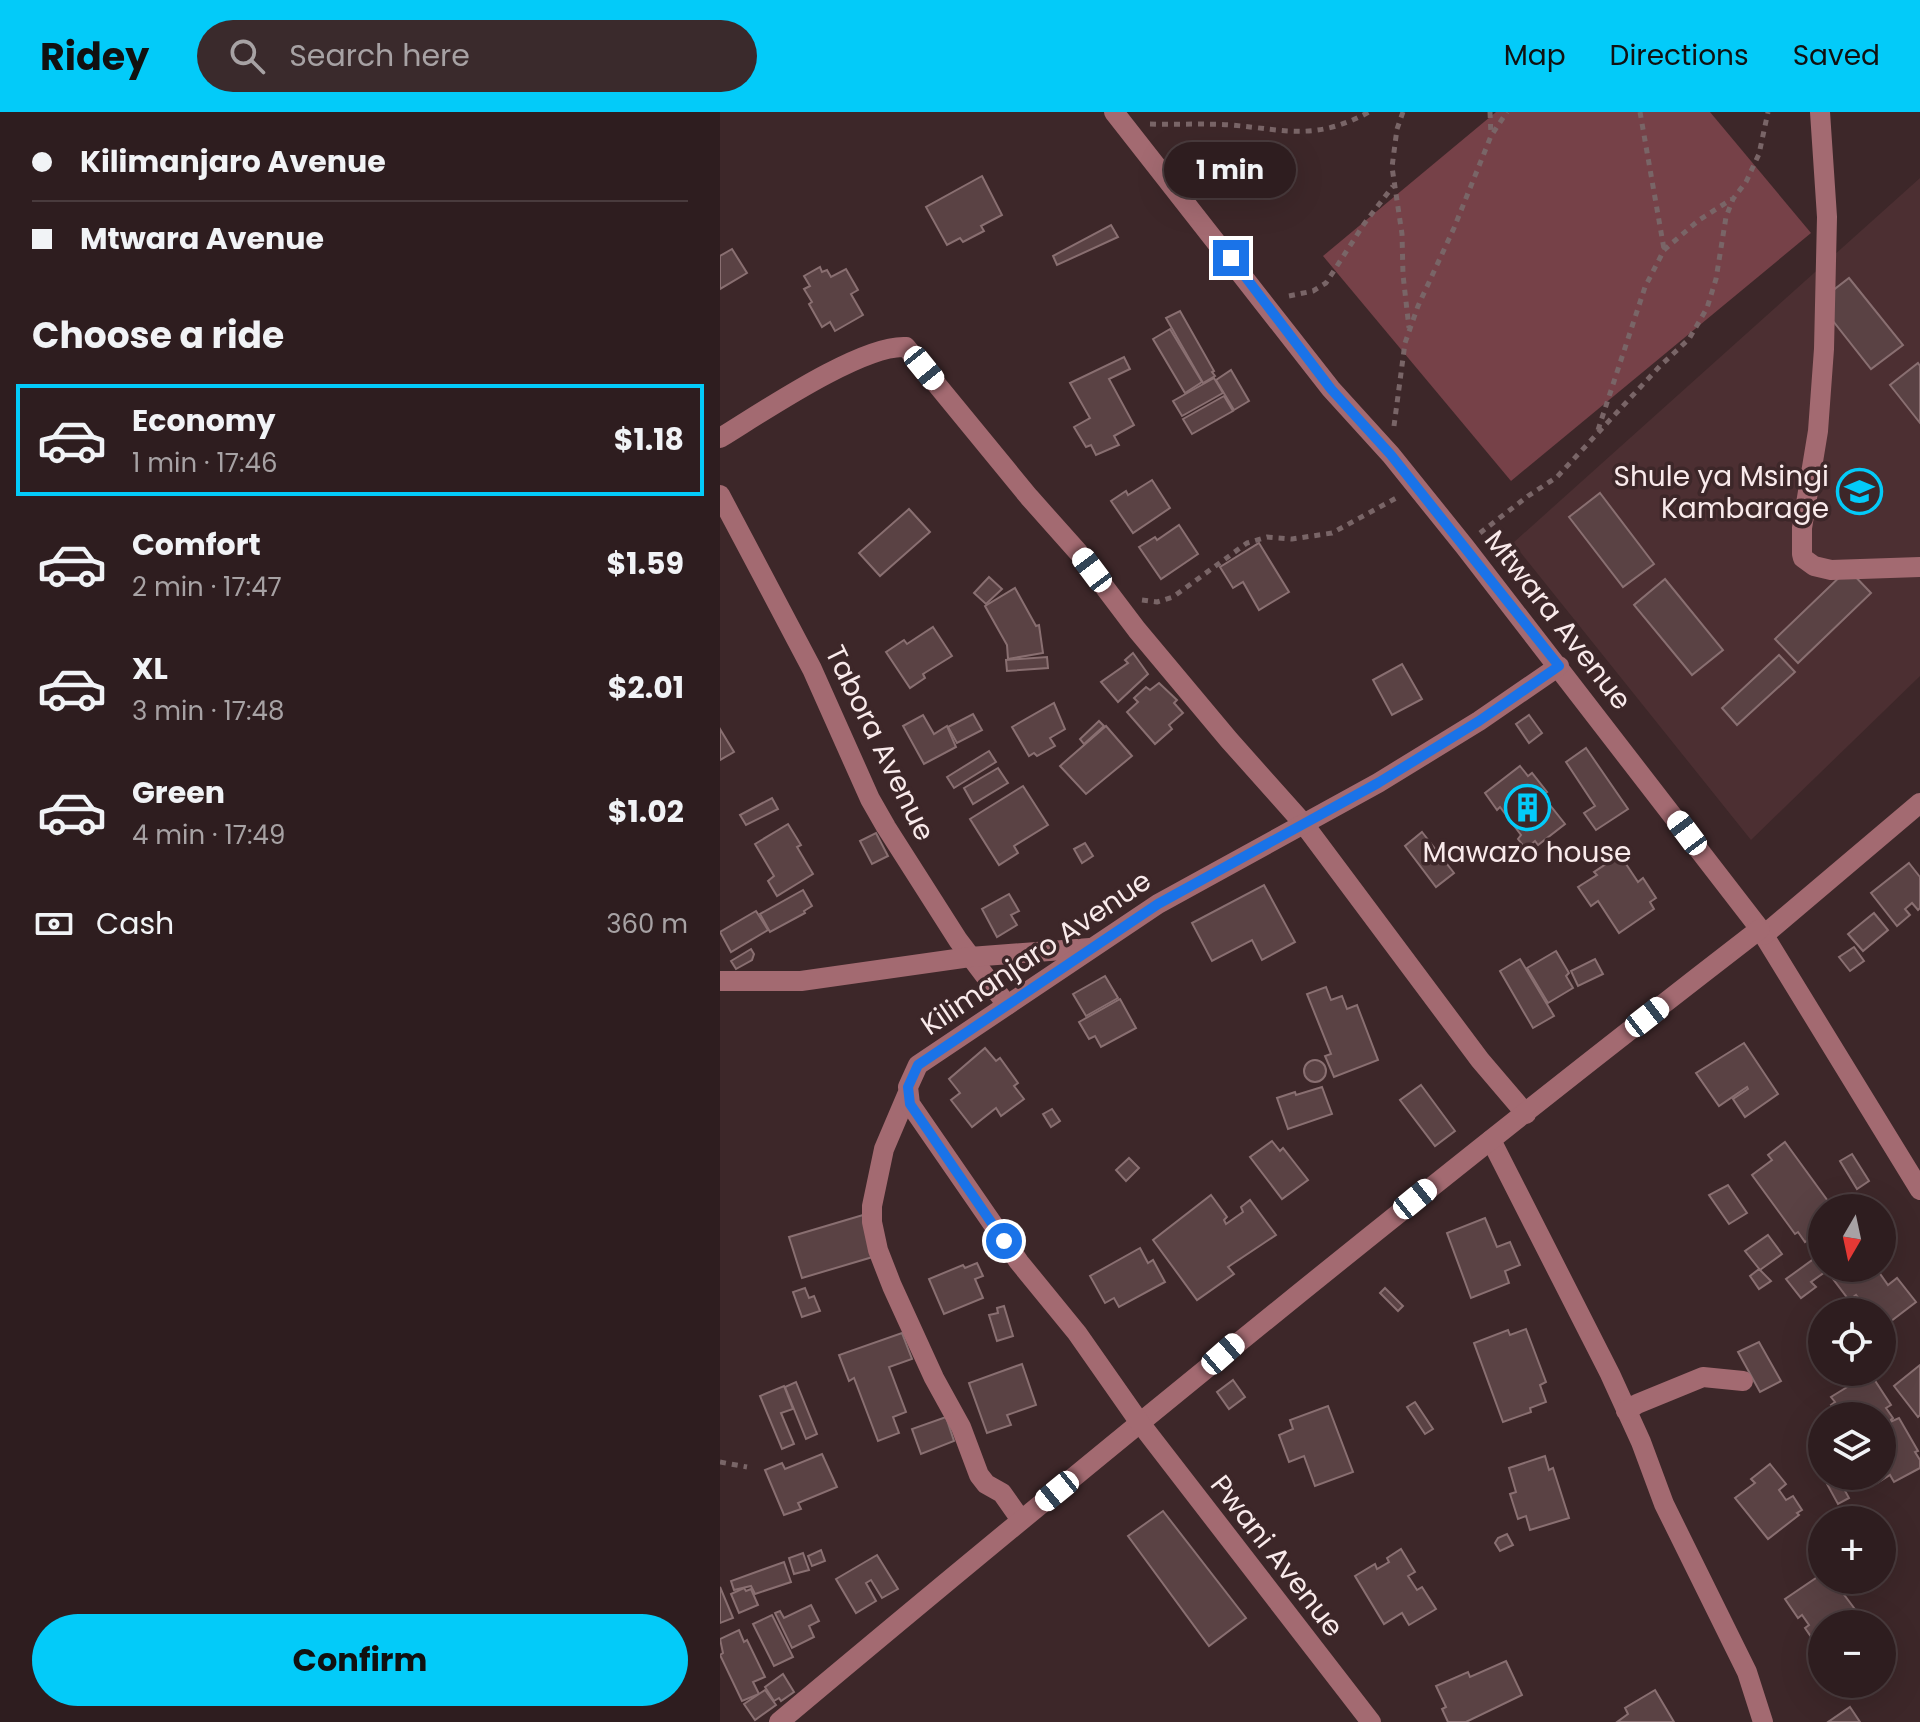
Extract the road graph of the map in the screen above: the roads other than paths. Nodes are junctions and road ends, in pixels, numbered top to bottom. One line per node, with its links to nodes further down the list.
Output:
1 (1820, 112): 5 (street)
2 (1119, 118): 6 (street, Mtwara Avenue)
3 (720, 438): 8 (street)
4 (720, 495): 11 (street, Tabora Avenue)
5 (1920, 567)
6 (1559, 666): 8 (street, Kilimanjaro Avenue); 9 (street, Mtwara Avenue)
7 (1920, 803): 9 (street)
8 (1303, 823): 10 (street, Kilimanjaro Avenue); 15 (street)
9 (1762, 932): 15 (street); 17 (street, Mtwara Avenue)
10 (1094, 947): 11 (street); 13 (street, Kilimanjaro Avenue)
11 (970, 957): 12 (street); 13 (street, Tabora Avenue)
12 (720, 981)
13 (1007, 1005): 14 (street, Kilimanjaro Avenue)
14 (907, 1095): 20 (street); 21 (street, Kilimanjaro Avenue)
15 (1526, 1114): 16 (street)
16 (1491, 1140): 19 (street); 20 (street)
17 (1920, 1190)
18 (1743, 1381): 19 (street)
19 (1626, 1411): 24 (street)
20 (1140, 1423): 21 (street); 23 (street, Pwani Avenue)
21 (1021, 1520): 22 (street)
22 (779, 1722)
23 (1371, 1722)
24 (1763, 1722)

